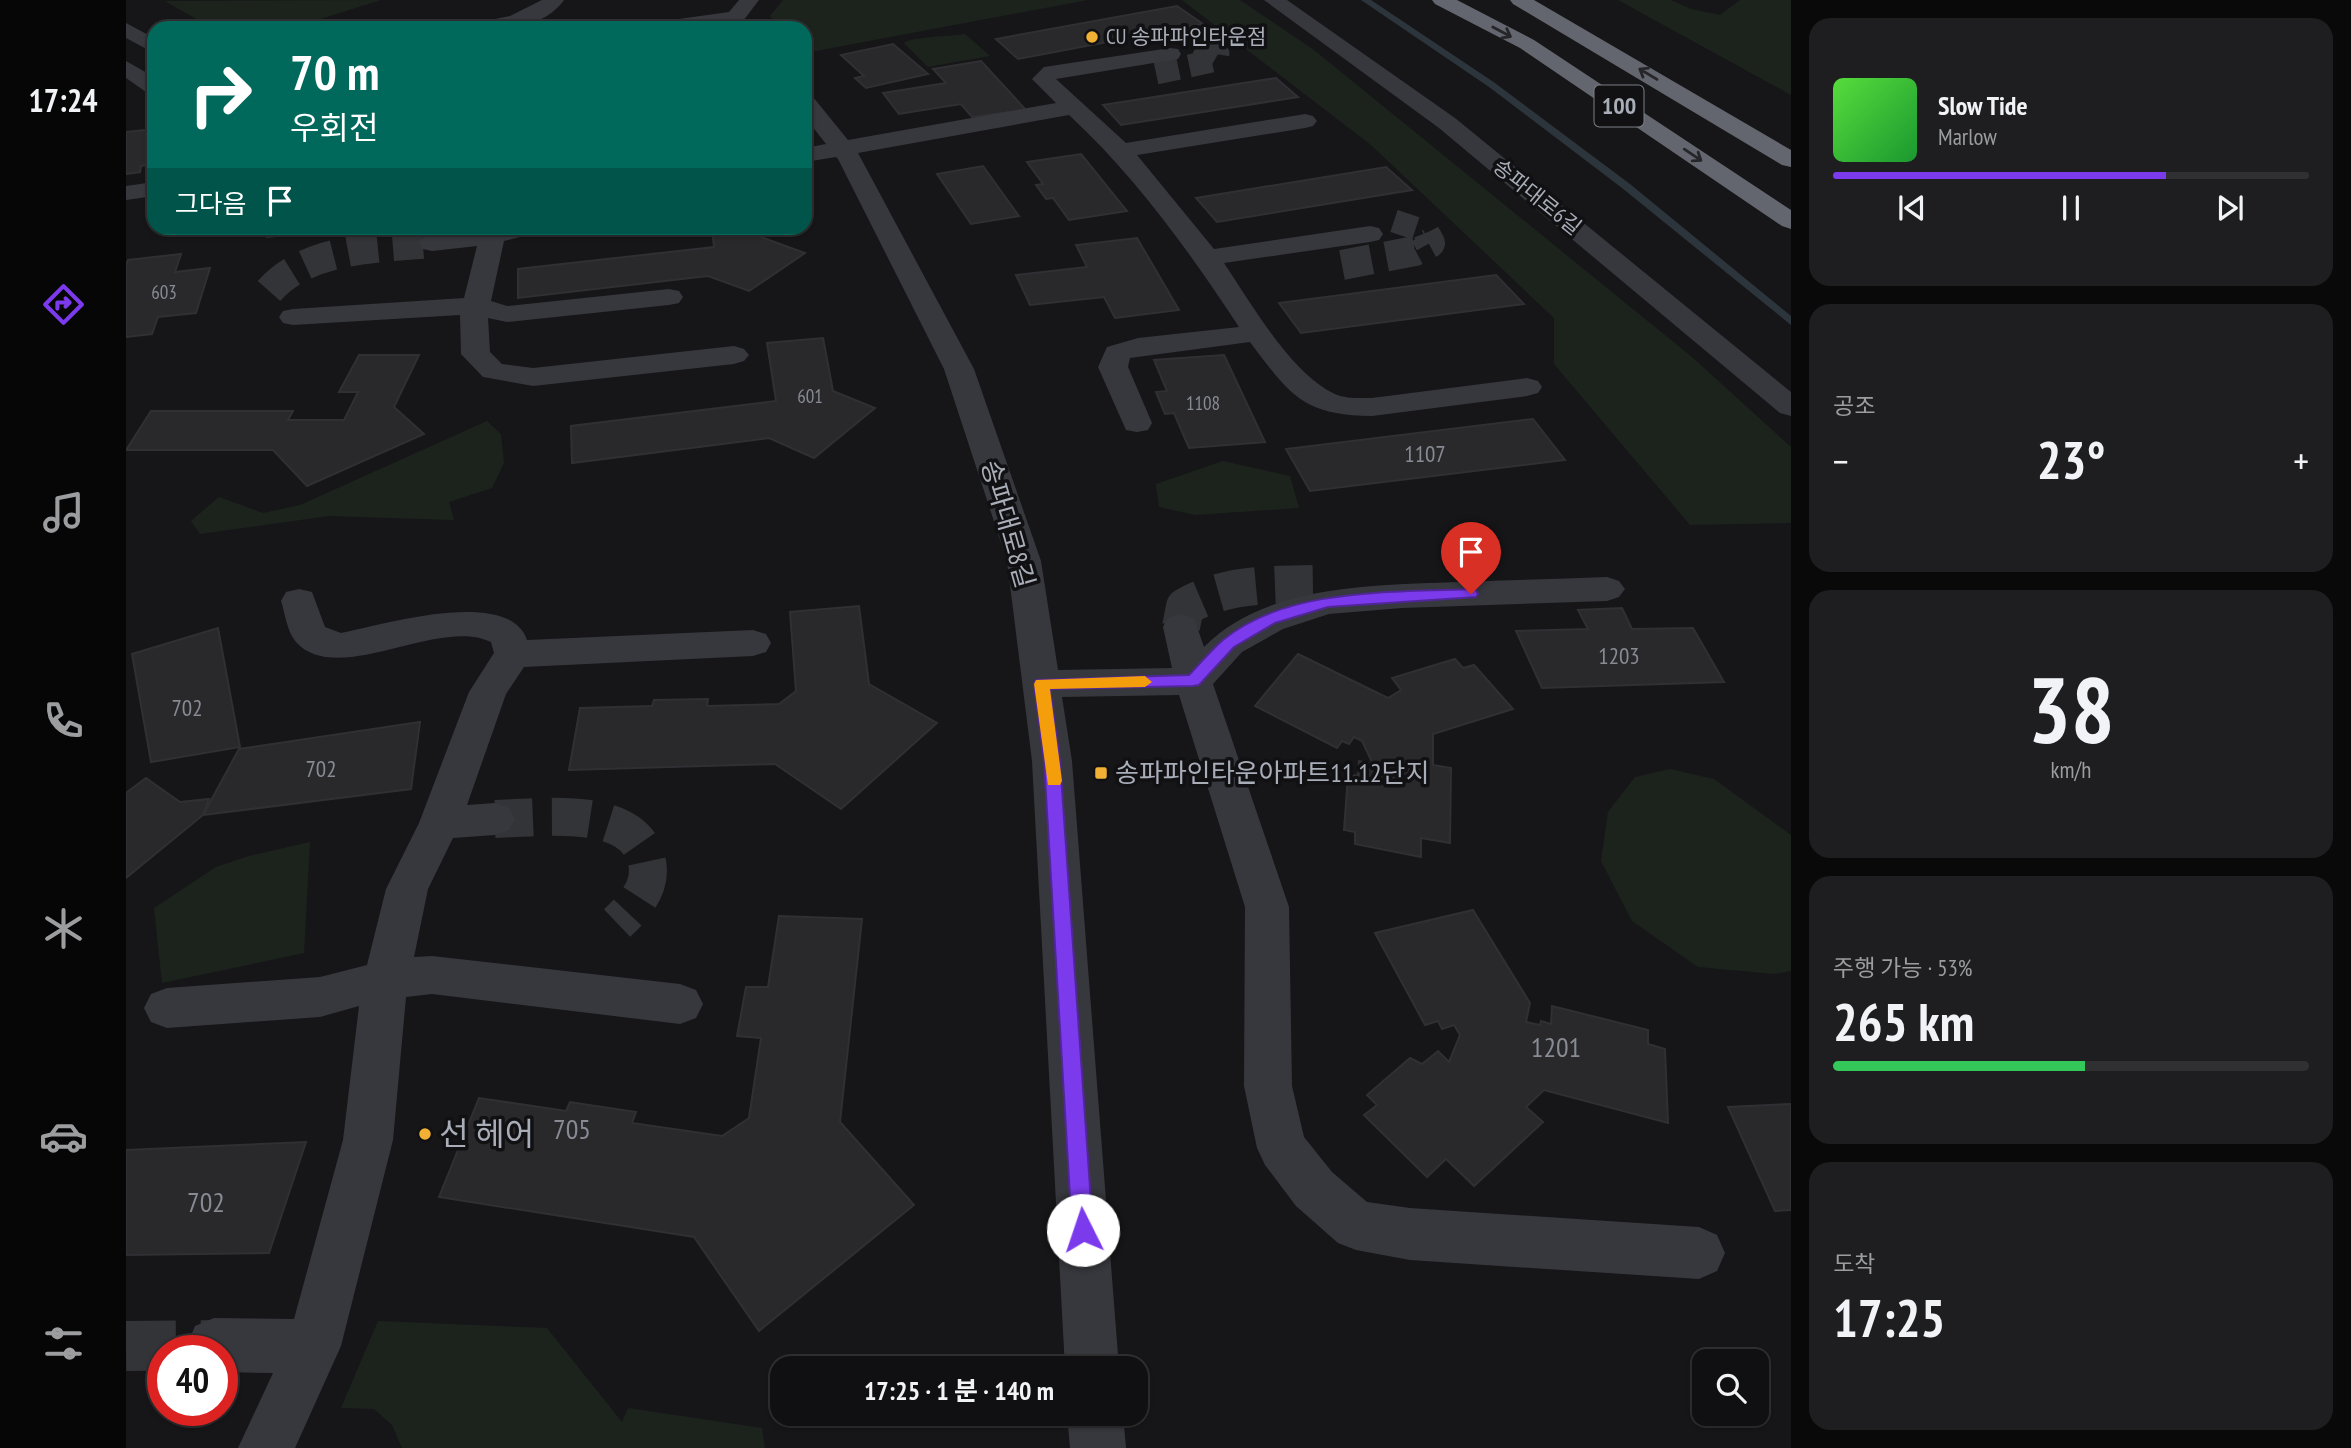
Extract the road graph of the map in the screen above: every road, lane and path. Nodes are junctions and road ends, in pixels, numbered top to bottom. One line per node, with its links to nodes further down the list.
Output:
1 (554, 0): 6 (street)
2 (749, 0): 7 (street)
3 (1274, 0): 36 (street, 송파대로6길)
4 (1442, 0): 22 (highway, 100, one-way to 22)
5 (1520, 0): 19 (highway, 100, one-way to 5)
6 (522, 21)
7 (741, 21)
8 (126, 29): 9 (street)
9 (147, 42)
10 (1163, 64): 13 (street)
11 (126, 68): 12 (street)
12 (147, 93)
13 (1075, 107): 16 (street); 17 (street)
14 (812, 111): 16 (street, 송파대로8길)
15 (1305, 121): 17 (street)
16 (843, 149): 18 (street); 44 (street, 송파대로8길)
17 (1120, 151): 28 (street)
18 (812, 154)
19 (1791, 160)
20 (147, 191): 21 (street)
21 (126, 193)
22 (1791, 221)
23 (1370, 234): 27 (street)
24 (496, 235): 25 (street)
25 (492, 236): 26 (street); 31 (street)
26 (432, 243)
27 (1291, 246): 28 (street); 29 (street)
28 (1208, 258): 33 (street)
29 (1325, 267)
30 (669, 297): 31 (street)
31 (476, 306): 32 (street); 34 (street)
32 (293, 317)
33 (1258, 333): 35 (street); 37 (street)
34 (734, 355)
35 (1527, 387)
36 (1791, 407)
37 (1137, 423)
38 (1607, 589): 43 (street)
39 (299, 601): 42 (street)
40 (1181, 627): 43 (street)
41 (753, 643): 42 (street)
42 (513, 654): 46 (street)
43 (1193, 681): 44 (street); 50 (street)
44 (1042, 684): 53 (street, 송파대로8길)
45 (495, 819): 46 (street)
46 (440, 823): 47 (street)
47 (387, 979): 48 (street); 49 (street); 52 (street)
48 (680, 1004)
49 (167, 1007)
50 (1699, 1253)
51 (238, 1345): 52 (street)
52 (314, 1346): 55 (street)
53 (1091, 1356)
54 (1096, 1426): 56 (street)
55 (266, 1448)
56 (1098, 1448)

